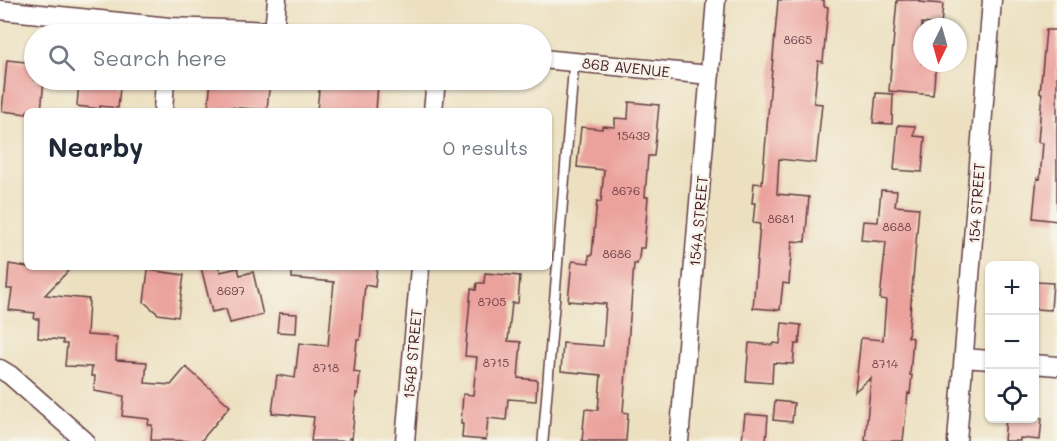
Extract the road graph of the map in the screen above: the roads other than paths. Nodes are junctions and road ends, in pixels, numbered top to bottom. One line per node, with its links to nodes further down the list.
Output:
1 (277, 0): 6 (street)
2 (716, 0): 9 (street, 154A STREET)
3 (992, 0): 15 (street, 154 STREET)
4 (0, 9): 5 (street)
5 (115, 24)
6 (275, 24)
7 (552, 60): 8 (street, 86B AVENUE)
8 (574, 62): 9 (street, 86B AVENUE); 22 (lane)
9 (710, 75): 23 (street, 154A STREET)
10 (164, 90): 12 (street)
11 (434, 90): 13 (street)
12 (162, 108)
13 (433, 108)
14 (420, 270): 21 (street, 154B STREET)
15 (964, 358): 16 (street); 24 (street, 154 STREET)
16 (985, 360)
17 (1039, 364): 18 (street)
18 (1057, 366)
19 (0, 369): 20 (street)
20 (86, 441)
21 (405, 441)
22 (543, 441)
23 (679, 441)
24 (957, 441)

